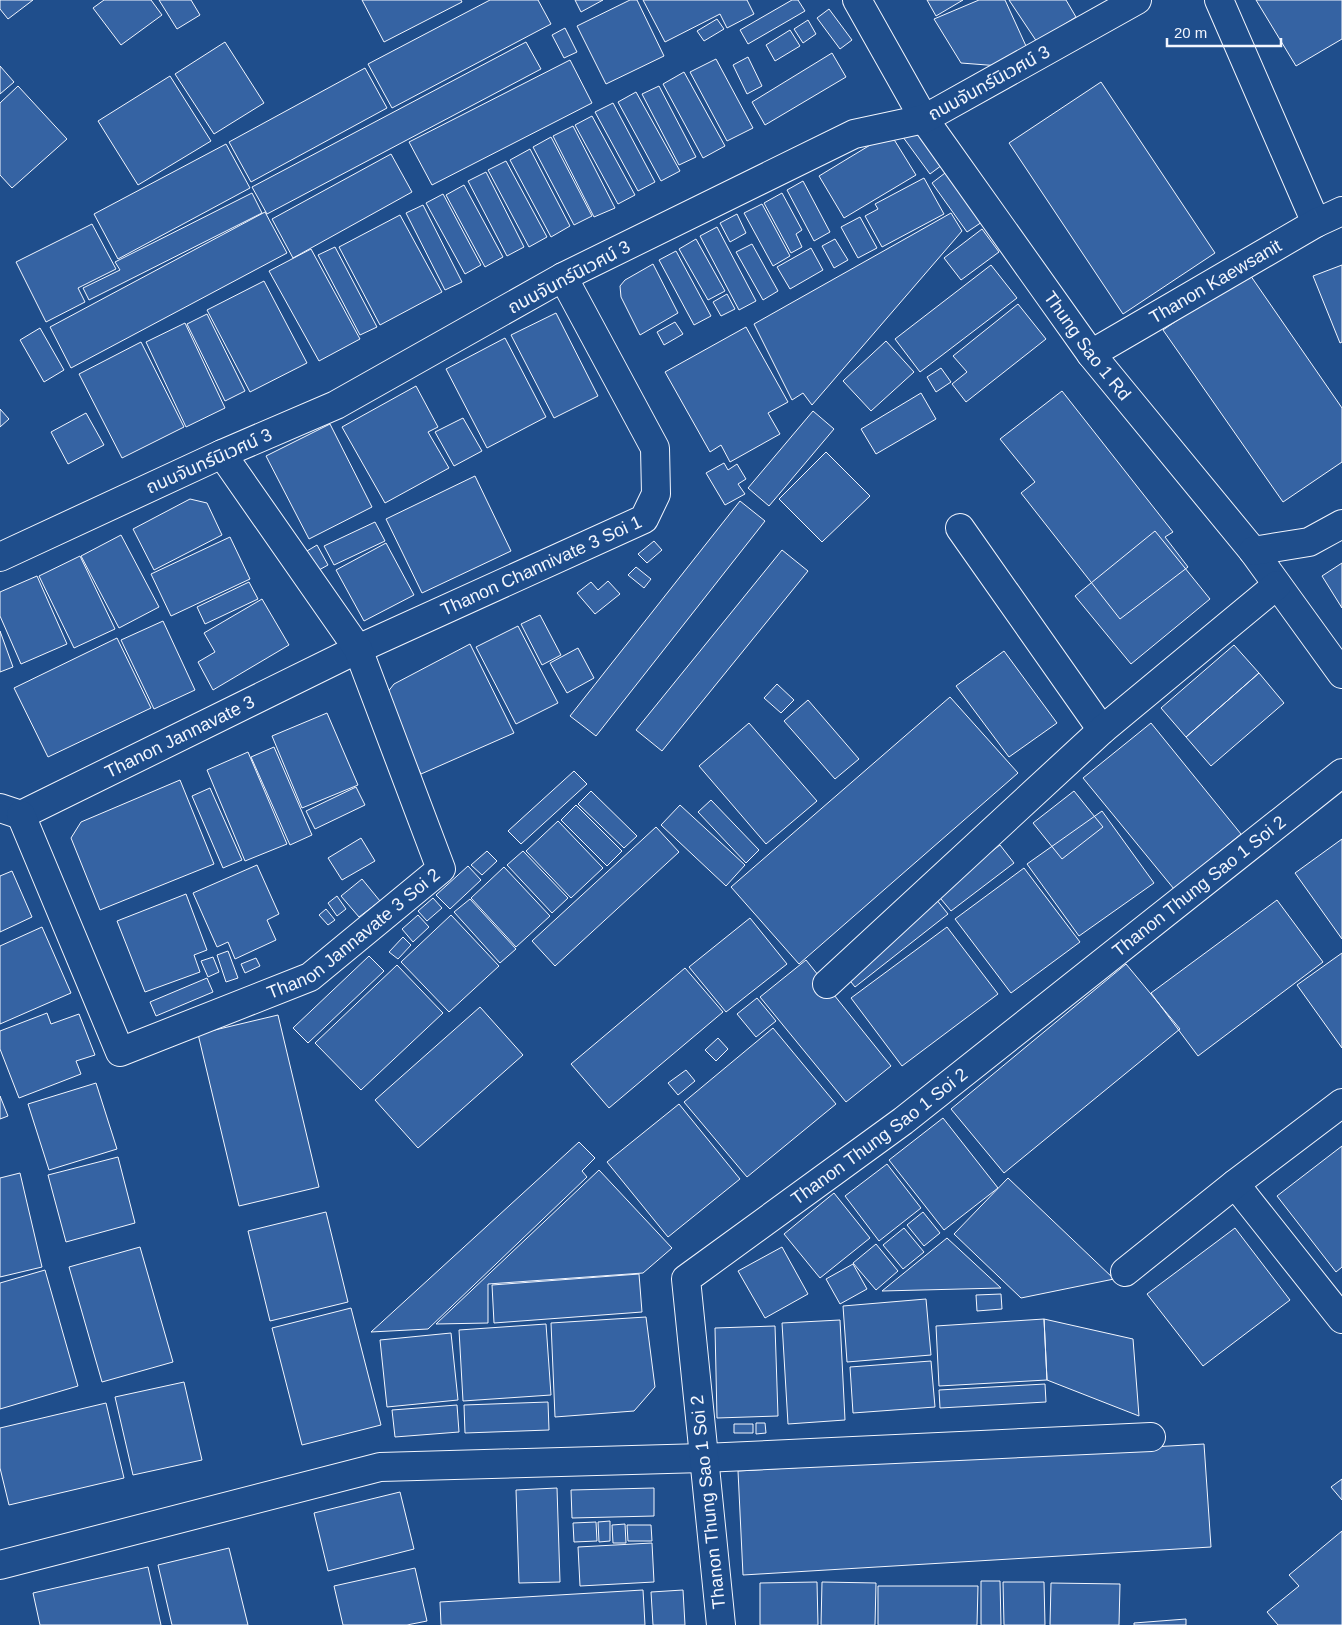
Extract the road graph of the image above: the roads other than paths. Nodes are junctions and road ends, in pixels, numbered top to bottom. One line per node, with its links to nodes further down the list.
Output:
1 (857, 0): 4 (street, Thung Sao 1 Rd)
2 (1137, 0): 4 (street, ถนนจันทร์นิเวศน์ 3)
3 (1219, 0): 6 (street)
4 (924, 120): 7 (street, ถนนจันทร์นิเวศน์ 3); 8 (street, Thung Sao 1 Rd)
5 (1342, 210): 6 (street, Thanon Kaewsanit)
6 (1316, 223): 8 (street, Thanon Kaewsanit)
7 (563, 278): 9 (street, ถนนจันทร์นิเวศน์ 3); 15 (street, Thanon Channivate 3 Soi 1)
8 (1091, 354): 12 (street, Thung Sao 1 Rd)
9 (222, 454): 13 (street, ถนนจันทร์นิเวศน์ 3); 15 (street, Thanon Jannavate 3 Soi 2)
10 (1342, 524): 12 (street)
11 (960, 528): 17 (street)
12 (1253, 551): 14 (street, Thung Sao 1 Rd)
13 (0, 557)
14 (1277, 585): 16 (street, Thung Sao 1 Rd); 17 (street)
15 (358, 649): 19 (street, Thanon Jannavate 3); 19 (street, Thanon Jannavate 3 Soi 2)
16 (1342, 674)
17 (1102, 730): 20 (street)
18 (1342, 772): 26 (street, Thanon Thung Sao 1 Soi 2)
19 (10, 812)
20 (827, 984)
21 (1342, 1103): 22 (street)
22 (1235, 1184): 23 (street); 24 (street)
23 (1125, 1272)
24 (1342, 1319)
25 (1150, 1437): 26 (street)
26 (703, 1458): 27 (street); 28 (street, Thanon Thung Sao 1 Soi 2)
27 (0, 1566)
28 (721, 1625)

